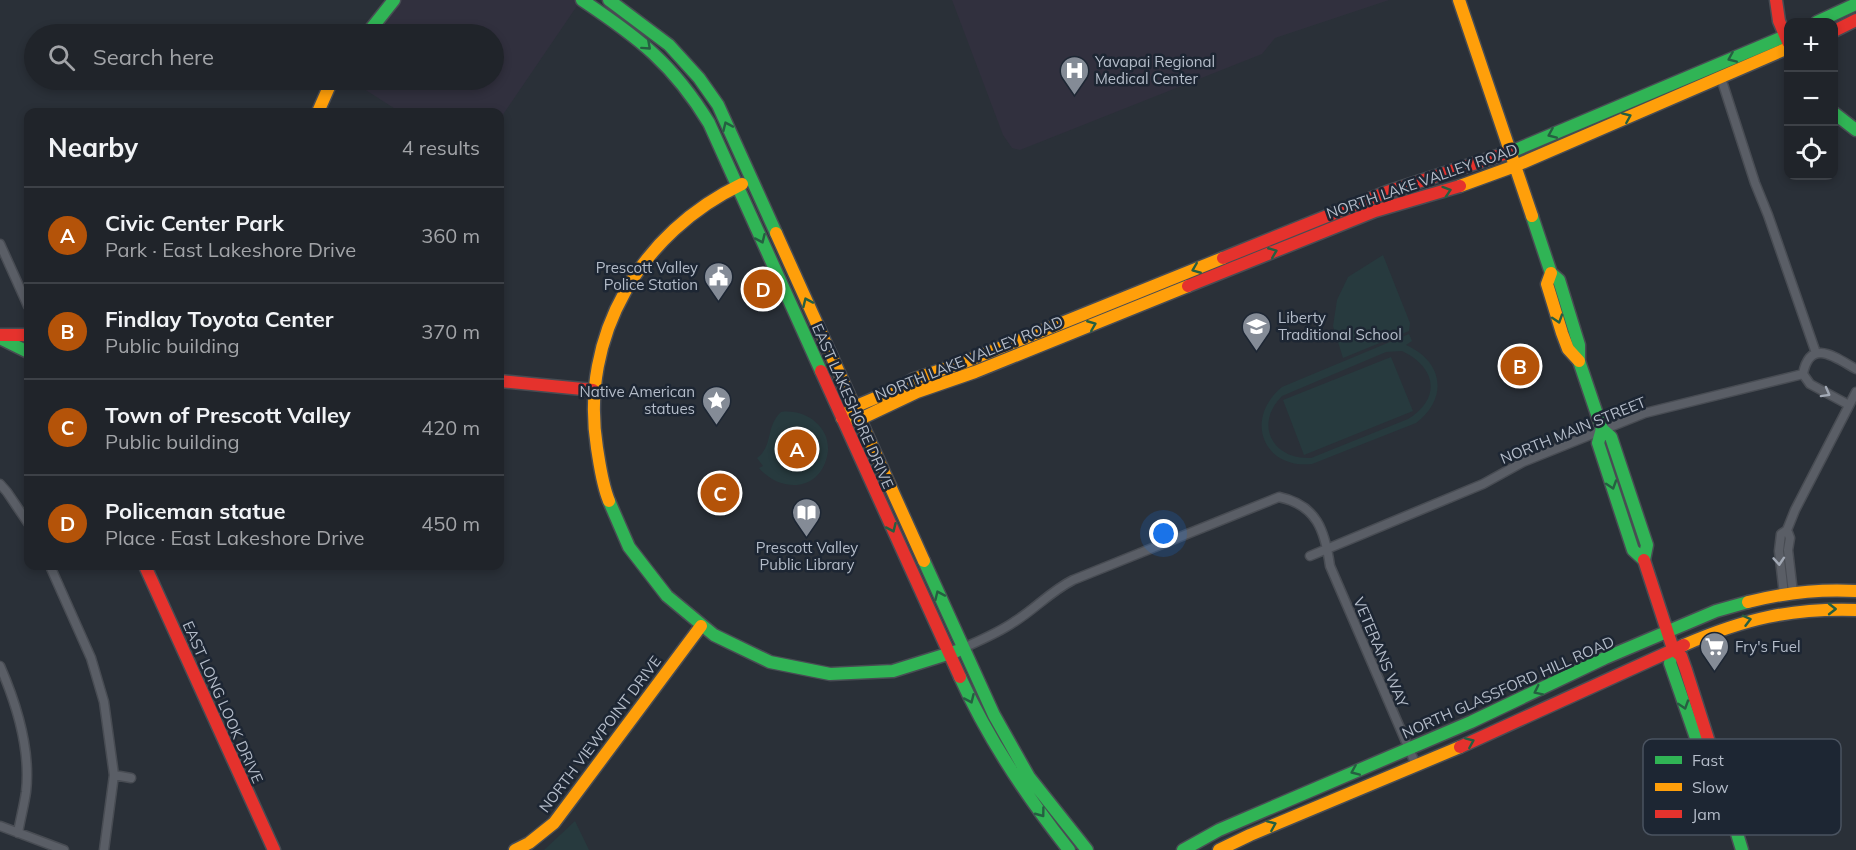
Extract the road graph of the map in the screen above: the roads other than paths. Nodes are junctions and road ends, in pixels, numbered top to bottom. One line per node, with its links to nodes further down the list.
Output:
1 (394, 0): 10 (street)
2 (582, 0): 12 (street, EAST LAKESHORE DRIVE)
3 (609, 0): 7 (street, EAST LAKESHORE DRIVE)
4 (1459, 0): 21 (street)
5 (1776, 0): 13 (street)
6 (1856, 4): 8 (street)
7 (636, 18): 12 (street); 23 (street, EAST LAKESHORE DRIVE, one-way to 7)
8 (1826, 18)
9 (1856, 20): 11 (street)
10 (375, 24)
11 (1838, 29)
12 (627, 30): 24 (street, EAST LAKESHORE DRIVE, one-way to 24)
13 (1784, 32)
14 (1784, 42): 21 (street, NORTH LAKE VALLEY ROAD, one-way to 21)
15 (1784, 42): 16 (street, NORTH LAKE VALLEY ROAD)
16 (1720, 78): 22 (street, NORTH LAKE VALLEY ROAD, one-way to 16); 30 (street)
17 (328, 90): 18 (street)
18 (320, 108)
19 (1838, 117): 20 (street)
20 (1856, 130)
21 (1511, 152): 22 (street); 37 (street, NORTH LAKE VALLEY ROAD, one-way to 37)
22 (1515, 166): 37 (street, NORTH LAKE VALLEY ROAD, one-way to 22); 39 (street)
23 (751, 179): 24 (street); 37 (street, EAST LAKESHORE DRIVE, one-way to 23)
24 (737, 186): 34 (street); 38 (street, EAST LAKESHORE DRIVE, one-way to 38)
25 (0, 244): 26 (street)
26 (24, 297)
27 (24, 335): 28 (street)
28 (0, 337): 29 (street)
29 (24, 350)
30 (1816, 353): 31 (street); 32 (street)
31 (1856, 369)
32 (1803, 374): 36 (street, one-way to 36); 39 (street, NORTH MAIN STREET)
33 (504, 381): 34 (street)
34 (593, 390): 49 (street)
35 (1856, 392): 36 (street)
36 (1849, 405): 47 (street)
37 (857, 413): 38 (street, NORTH LAKE VALLEY ROAD); 51 (street, EAST LAKESHORE DRIVE, one-way to 37)
38 (842, 418): 53 (street, EAST LAKESHORE DRIVE, one-way to 53)
39 (1602, 429): 42 (street, NORTH MAIN STREET); 50 (street)
40 (0, 484): 41 (street)
41 (24, 517)
42 (1327, 548): 43 (street, NORTH MAIN STREET); 51 (street); 56 (street, VETERANS WAY)
43 (1310, 556)
44 (52, 570): 58 (street)
45 (148, 570): 66 (street, EAST LONG LOOK DRIVE)
46 (1856, 591): 47 (street, NORTH GLASSFORD HILL ROAD)
47 (1789, 594): 50 (street, NORTH GLASSFORD HILL ROAD)
48 (1856, 610): 52 (street, one-way to 48)
49 (701, 626): 53 (street); 67 (street, NORTH VIEWPOINT DRIVE)
50 (1668, 632): 52 (street); 56 (street, NORTH GLASSFORD HILL ROAD, one-way to 56)
51 (963, 648): 53 (street); 60 (street, EAST LAKESHORE DRIVE)
52 (1673, 649): 55 (street); 57 (street, one-way to 52)
53 (950, 654): 60 (street, EAST LAKESHORE DRIVE, one-way to 60)
54 (0, 666): 62 (street)
55 (1695, 739)
56 (1409, 748): 57 (street, VETERANS WAY); 70 (street, NORTH GLASSFORD HILL ROAD, one-way to 70)
57 (1416, 765): 71 (street, one-way to 57)
58 (114, 775): 59 (street); 65 (street)
59 (131, 778)
60 (1024, 781): 68 (street, EAST LAKESHORE DRIVE, one-way to 68); 69 (street, EAST LAKESHORE DRIVE)
61 (0, 825): 62 (street)
62 (18, 833): 64 (street)
63 (1736, 835): 72 (street)
64 (64, 850)
65 (104, 850)
66 (274, 850)
67 (514, 850)
68 (1069, 850)
69 (1087, 850)
70 (1183, 850)
71 (1219, 850)
72 (1742, 850)

